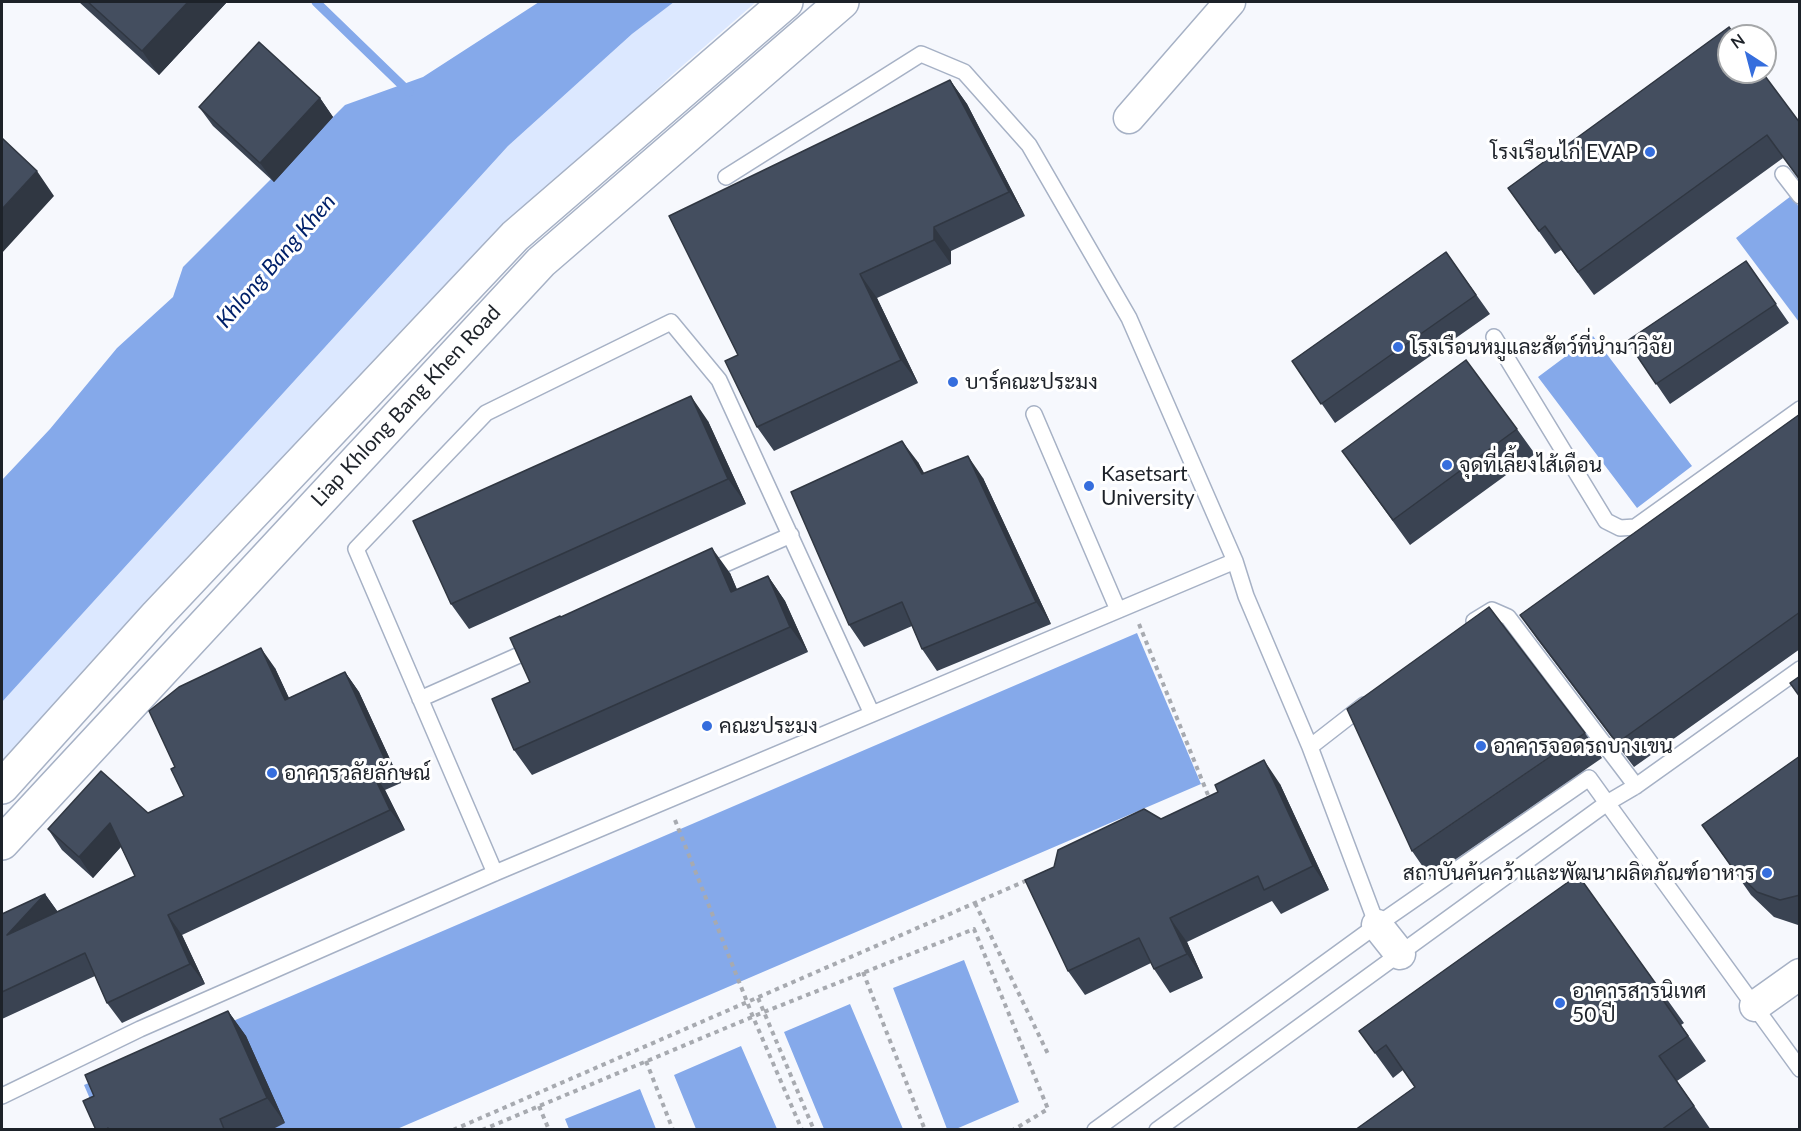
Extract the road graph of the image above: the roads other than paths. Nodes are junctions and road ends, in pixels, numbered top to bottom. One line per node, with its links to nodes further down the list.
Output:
1 (786, 2): 23 (main road, Liap Khlong Bang Khen Road)
2 (842, 2): 25 (main road, Liap Khlong Bang Khen Road)
3 (1230, 2): 4 (street)
4 (1129, 118)
5 (1783, 174): 7 (lane)
6 (726, 177): 12 (lane)
7 (1800, 196)
8 (1494, 338): 9 (lane)
9 (1800, 409)
10 (1034, 414): 14 (lane)
11 (791, 535): 13 (lane); 19 (lane); 20 (lane)
12 (1235, 561): 14 (lane); 21 (lane)
13 (692, 578)
14 (1125, 607): 20 (lane)
15 (1466, 627): 22 (lane)
16 (550, 641): 19 (lane)
17 (1800, 669): 22 (lane)
18 (1374, 698): 21 (lane)
19 (420, 699): 26 (lane)
20 (872, 714): 26 (lane)
21 (1310, 747): 27 (lane)
22 (1636, 786): 24 (lane)
23 (2, 787)
24 (1607, 803): 27 (lane); 28 (lane); 30 (lane)
25 (2, 843)
26 (495, 873): 32 (lane)
27 (1377, 925): 28 (street); 33 (lane)
28 (1400, 954): 34 (lane)
29 (1800, 974): 30 (street)
30 (1755, 1006): 31 (lane)
31 (1800, 1069)
32 (2, 1096)
33 (1095, 1130)
34 (1157, 1130)

